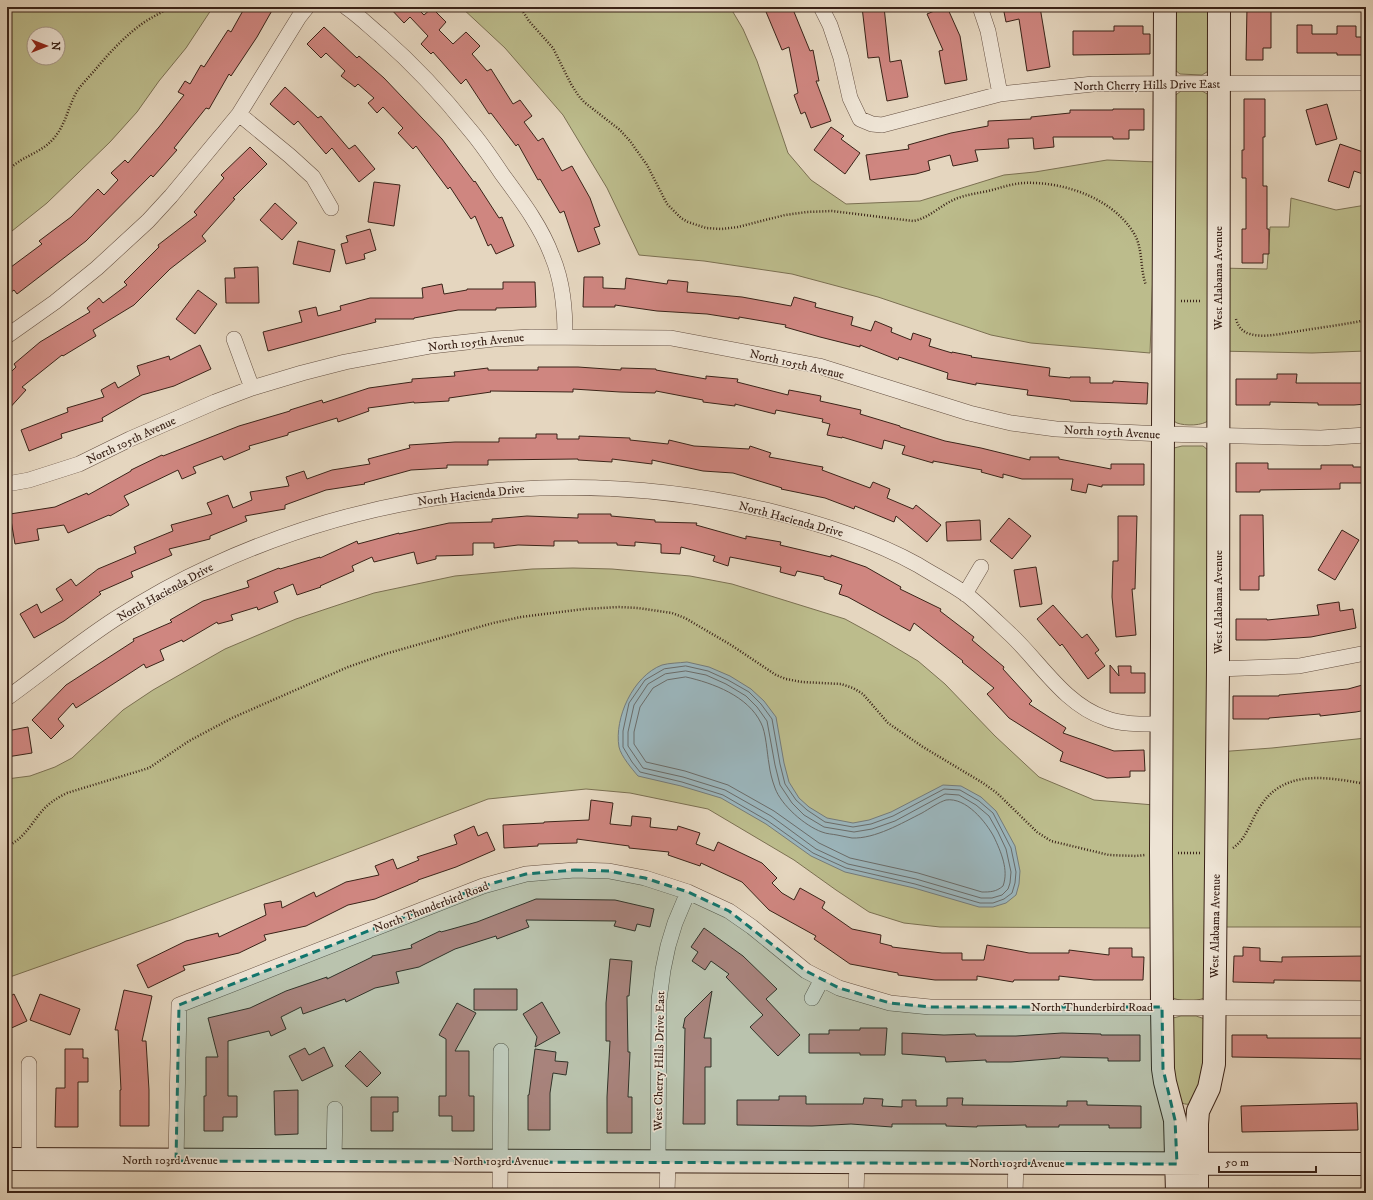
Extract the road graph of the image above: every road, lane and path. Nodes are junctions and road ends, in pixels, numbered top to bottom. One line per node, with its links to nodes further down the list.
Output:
1 (170, 7): 14 (path)
2 (307, 7): 13 (street)
3 (346, 7): 21 (street)
4 (520, 7): 17 (path)
5 (821, 7): 12 (street, North Cherry Hills Drive East)
6 (980, 7): 12 (street)
7 (1165, 7): 9 (street, West Alabama Avenue)
8 (1219, 7): 10 (street, West Alabama Avenue)
9 (1165, 83): 10 (street, North Cherry Hills Drive East); 12 (street, North Cherry Hills Drive East); 17 (street, West Alabama Avenue)
10 (1218, 83): 11 (street, North Cherry Hills Drive East); 16 (street, West Alabama Avenue)
11 (1366, 83)
12 (1000, 94)
13 (239, 114): 15 (street); 20 (street)
14 (7, 172)
15 (331, 208)
16 (1218, 299): 17 (path); 25 (street, West Alabama Avenue)
17 (1164, 301): 24 (street, West Alabama Avenue)
18 (1235, 315): 19 (path)
19 (1366, 320)
20 (7, 336)
21 (565, 336): 23 (street, North 105th Avenue); 24 (street, North 105th Avenue)
22 (234, 339): 23 (street)
23 (252, 388): 27 (street, North 105th Avenue)
24 (1163, 434): 25 (street, North 105th Avenue); 33 (street, West Alabama Avenue)
25 (1217, 435): 26 (street, North 105th Avenue); 31 (street, West Alabama Avenue)
26 (1366, 436)
27 (7, 484)
28 (981, 568): 29 (street)
29 (966, 594): 32 (street, North Hacienda Drive); 33 (street, North Hacienda Drive)
30 (1366, 652): 31 (street)
31 (1218, 669): 37 (street, West Alabama Avenue)
32 (7, 698)
33 (1162, 724): 36 (street, West Alabama Avenue)
34 (1366, 784): 37 (path)
35 (7, 846): 36 (path)
36 (1161, 852): 37 (path); 41 (street, West Alabama Avenue)
37 (1216, 853): 42 (street, West Alabama Avenue)
38 (688, 892): 39 (street, North Thunderbird Road); 49 (street, North Thunderbird Road); 52 (street, West Cherry Hills Drive East)
39 (822, 979): 40 (street); 41 (street, North Thunderbird Road)
40 (812, 998)
41 (1162, 1007): 42 (street, North Thunderbird Road); 55 (street, West Alabama Avenue)
42 (1214, 1007): 43 (street, North Thunderbird Road); 55 (street, West Alabama Avenue)
43 (1366, 1008)
44 (501, 1051): 51 (street)
45 (29, 1064): 48 (street)
46 (335, 1108): 50 (street)
47 (7, 1159): 48 (street, North 103rd Avenue)
48 (29, 1159): 49 (street, North 103rd Avenue)
49 (176, 1160): 50 (street, North 103rd Avenue)
50 (334, 1160): 51 (street, North 103rd Avenue)
51 (500, 1161): 52 (street, North 103rd Avenue); 57 (street)
52 (663, 1162): 53 (street, North 103rd Avenue); 58 (street)
53 (857, 1162): 54 (street, North 103rd Avenue); 59 (street)
54 (1016, 1163): 55 (street, North 103rd Avenue); 60 (street)
55 (1187, 1164): 56 (street, North 103rd Avenue); 61 (street, West Alabama Avenue); 62 (street, West Alabama Avenue)
56 (1366, 1164)
57 (500, 1193)
58 (667, 1193)
59 (856, 1193)
60 (1015, 1193)
61 (1177, 1193)
62 (1197, 1193)

